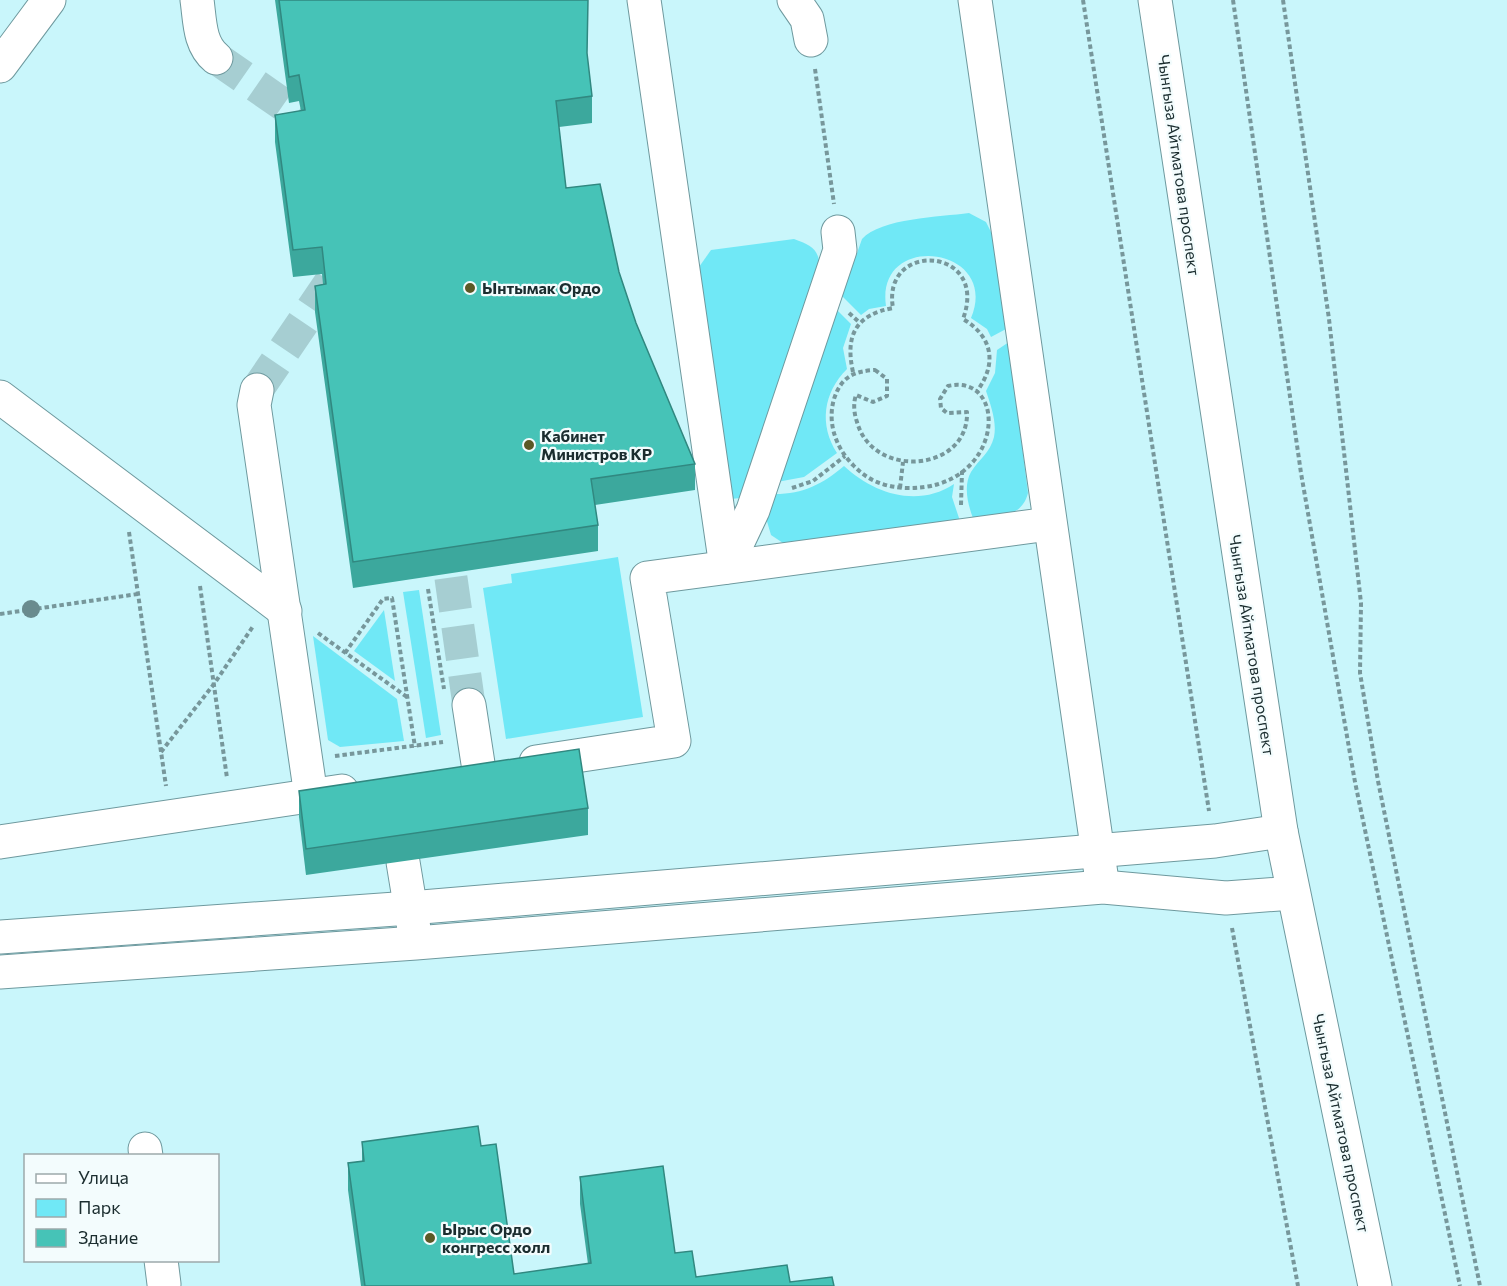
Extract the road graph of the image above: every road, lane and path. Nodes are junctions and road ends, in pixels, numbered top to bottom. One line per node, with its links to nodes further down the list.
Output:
1 (50, 0): 12 (street)
2 (197, 0): 11 (street)
3 (644, 0): 24 (street)
4 (794, 0): 10 (street)
5 (975, 0): 22 (street)
6 (1083, 0): 45 (path)
7 (1155, 0): 44 (street, Чынгыза Айтматова проспект)
8 (1233, 0): 58 (path)
9 (1283, 0): 59 (path)
10 (811, 40): 13 (path)
11 (216, 58)
12 (0, 66)
13 (838, 232): 20 (street)
14 (854, 372): 16 (path); 18 (path); 19 (path)
15 (257, 390): 29 (street)
16 (977, 391): 19 (path); 21 (path)
17 (0, 397): 29 (street)
18 (845, 456): 20 (path); 21 (path)
19 (903, 462): 21 (path)
20 (761, 485): 24 (street)
21 (900, 488)
22 (1048, 524): 24 (street); 47 (street)
23 (129, 528): 27 (path)
24 (726, 567): 38 (street)
25 (200, 582): 31 (path)
26 (428, 589): 33 (path)
27 (138, 594): 28 (path); 36 (path)
28 (0, 614)
29 (272, 614): 30 (path); 31 (path); 43 (street)
30 (345, 653): 32 (path); 32 (path)
31 (214, 684): 36 (path); 40 (path)
32 (407, 698): 35 (path)
33 (457, 700): 38 (street)
34 (452, 741): 35 (path)
35 (415, 747): 37 (path)
36 (160, 752): 42 (path)
37 (329, 754)
38 (479, 770): 39 (street)
39 (446, 775)
40 (228, 786)
41 (368, 787): 43 (street)
42 (167, 795)
43 (311, 796): 46 (street)
44 (1281, 831): 45 (street); 50 (street, Чынгыза Айтматова проспект)
45 (1215, 841): 47 (street)
46 (0, 842)
47 (1097, 851): 49 (street); 52 (street)
48 (403, 862): 52 (street)
49 (1103, 887): 51 (street); 54 (street)
50 (1293, 892): 51 (street); 57 (street, Чынгыза Айтматова проспект)
51 (1226, 898): 56 (path)
52 (410, 908): 53 (street); 54 (street)
53 (0, 937)
54 (416, 943): 55 (street)
55 (0, 972)
56 (1298, 1286)
57 (1375, 1286)
58 (1460, 1286)
59 (1480, 1286)

